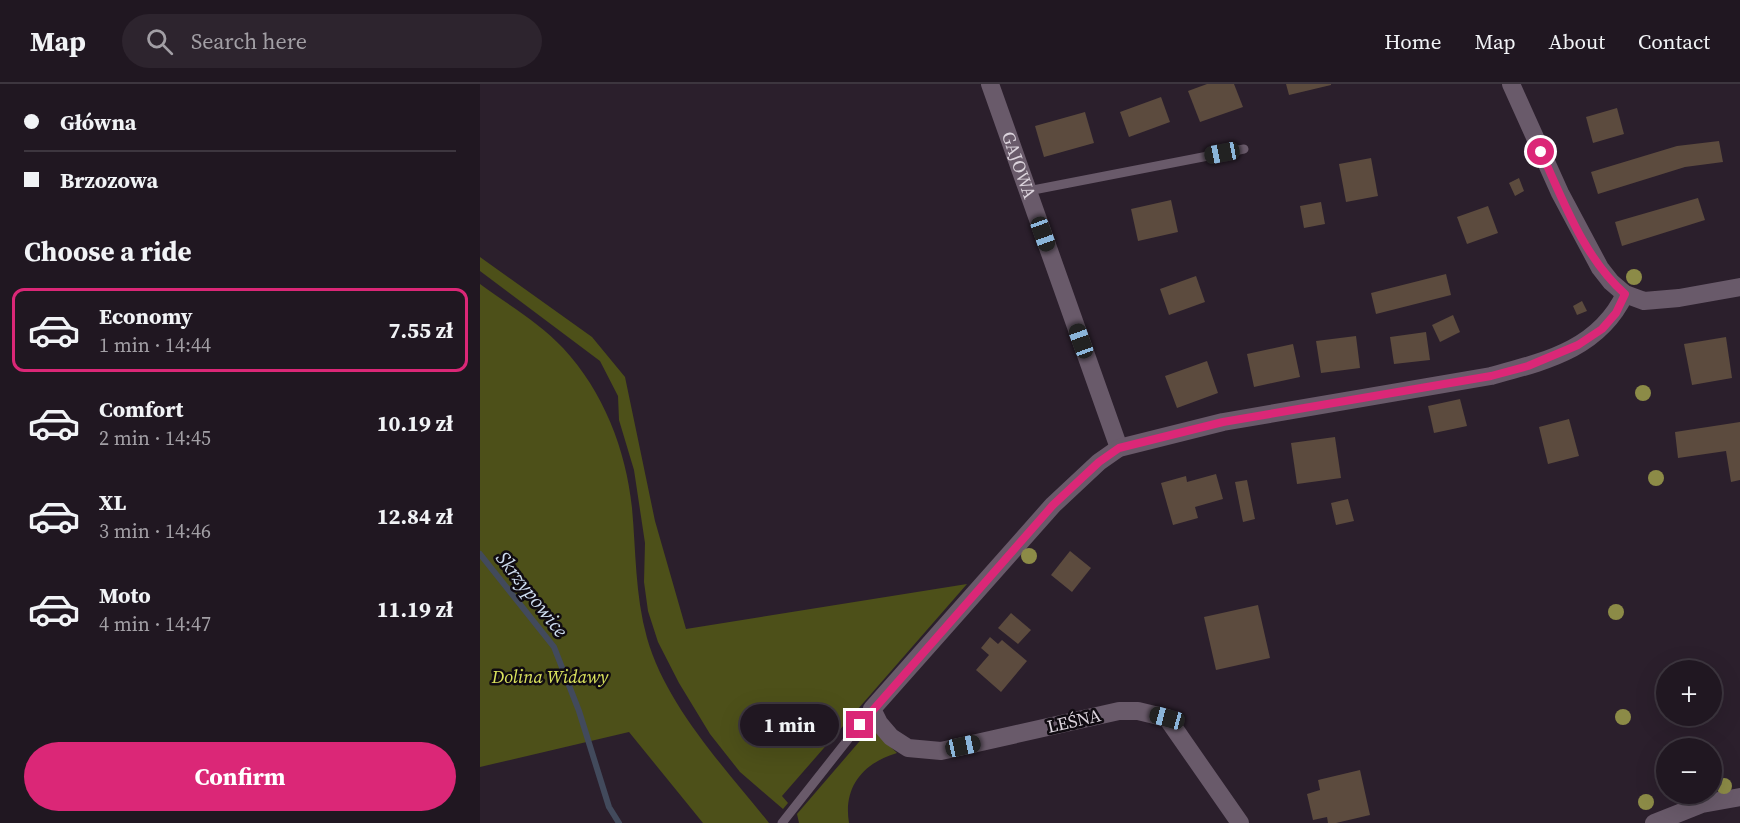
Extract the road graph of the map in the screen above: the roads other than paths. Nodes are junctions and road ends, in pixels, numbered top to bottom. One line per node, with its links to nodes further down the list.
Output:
1 (990, 84): 4 (street, GAJOWA)
2 (1512, 84): 6 (street)
3 (1244, 149): 4 (lane)
4 (1028, 191): 7 (street, GAJOWA)
5 (1740, 286): 6 (street)
6 (1625, 294): 7 (street)
7 (1119, 448): 8 (street)
8 (872, 709): 10 (lane); 11 (street, LEŚNA)
9 (1740, 797): 12 (street)
10 (782, 823)
11 (1240, 823)
12 (1654, 823)

